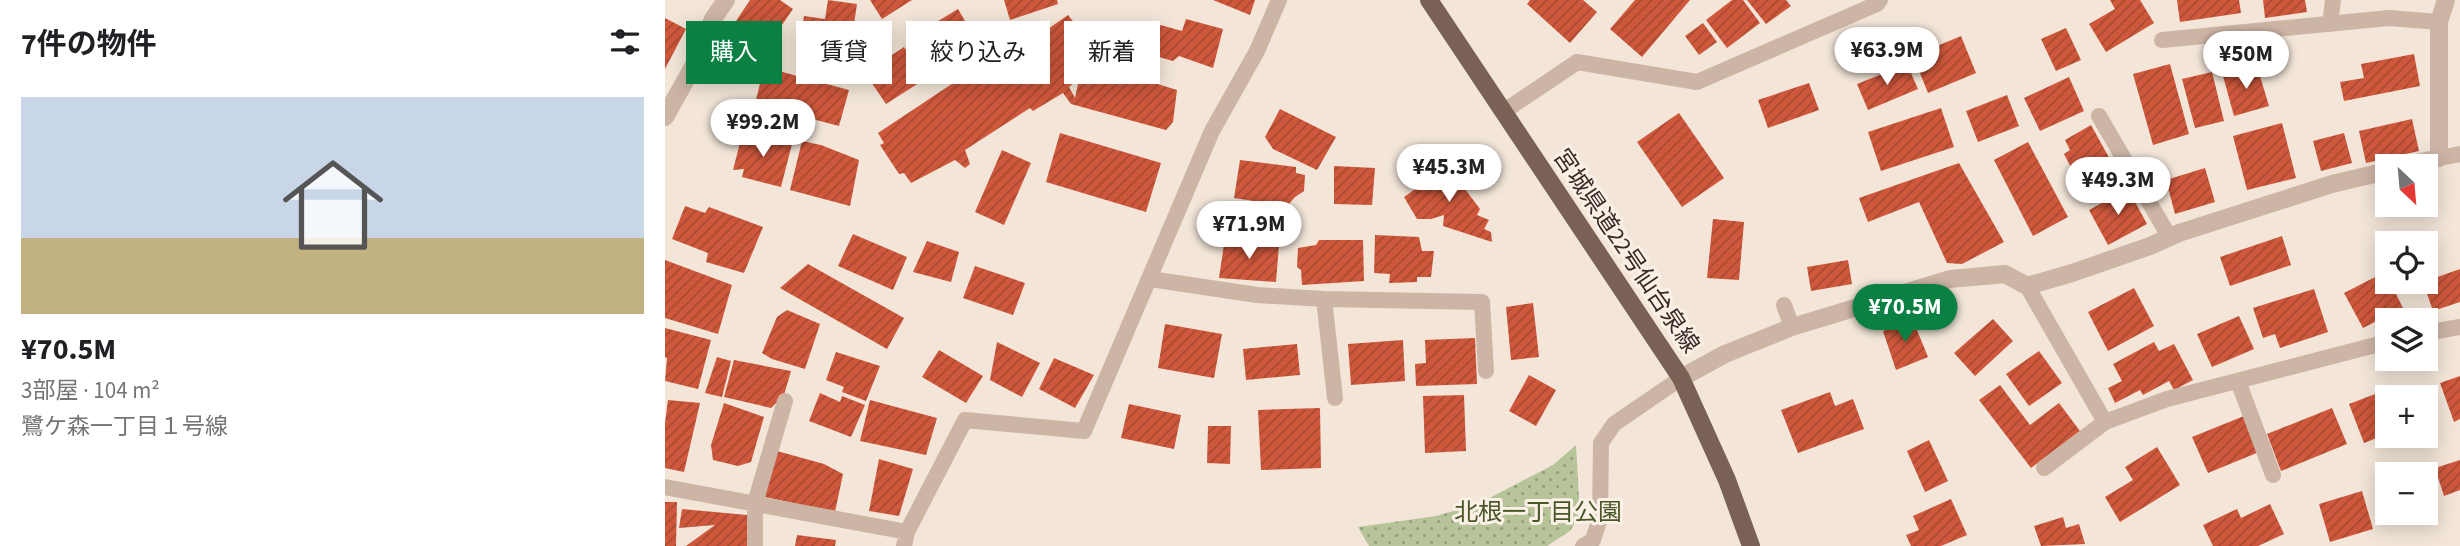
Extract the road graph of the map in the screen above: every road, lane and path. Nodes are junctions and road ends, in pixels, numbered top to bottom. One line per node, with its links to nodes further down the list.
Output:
1 (726, 0): 10 (street)
2 (1279, 0): 18 (lane)
3 (1429, 0): 11 (main road, 宮城県道22号仙台泉線)
4 (1880, 0): 11 (lane)
5 (2333, 0): 8 (lane)
6 (2446, 0): 7 (street)
7 (2439, 22): 8 (lane); 15 (street)
8 (2330, 24): 9 (lane)
9 (2162, 40)
10 (671, 93): 13 (street)
11 (1503, 112): 27 (main road, 宮城県道22号仙台泉線)
12 (2099, 116): 17 (lane)
13 (665, 117)
14 (2460, 154): 15 (lane)
15 (2439, 158)
16 (2375, 174): 17 (street)
17 (2169, 238): 19 (street)
18 (1150, 279): 20 (lane); 36 (lane)
19 (2027, 286): 22 (street); 31 (lane)
20 (1324, 299): 26 (lane); 29 (lane)
21 (1784, 305): 22 (lane)
22 (1792, 327): 27 (street)
23 (2460, 327): 24 (lane)
24 (2438, 331)
25 (2375, 345): 28 (lane)
26 (1486, 371)
27 (1681, 378): 38 (lane); 39 (main road, 宮城県道22号仙台泉線)
28 (2238, 381): 31 (lane); 33 (lane)
29 (1335, 398)
30 (785, 401): 35 (lane)
31 (2105, 422): 32 (lane)
32 (2044, 468)
33 (2273, 475)
34 (665, 487): 35 (lane)
35 (755, 503): 36 (lane); 37 (lane)
36 (906, 539)
37 (755, 546)
38 (1583, 546)
39 (1751, 546)

